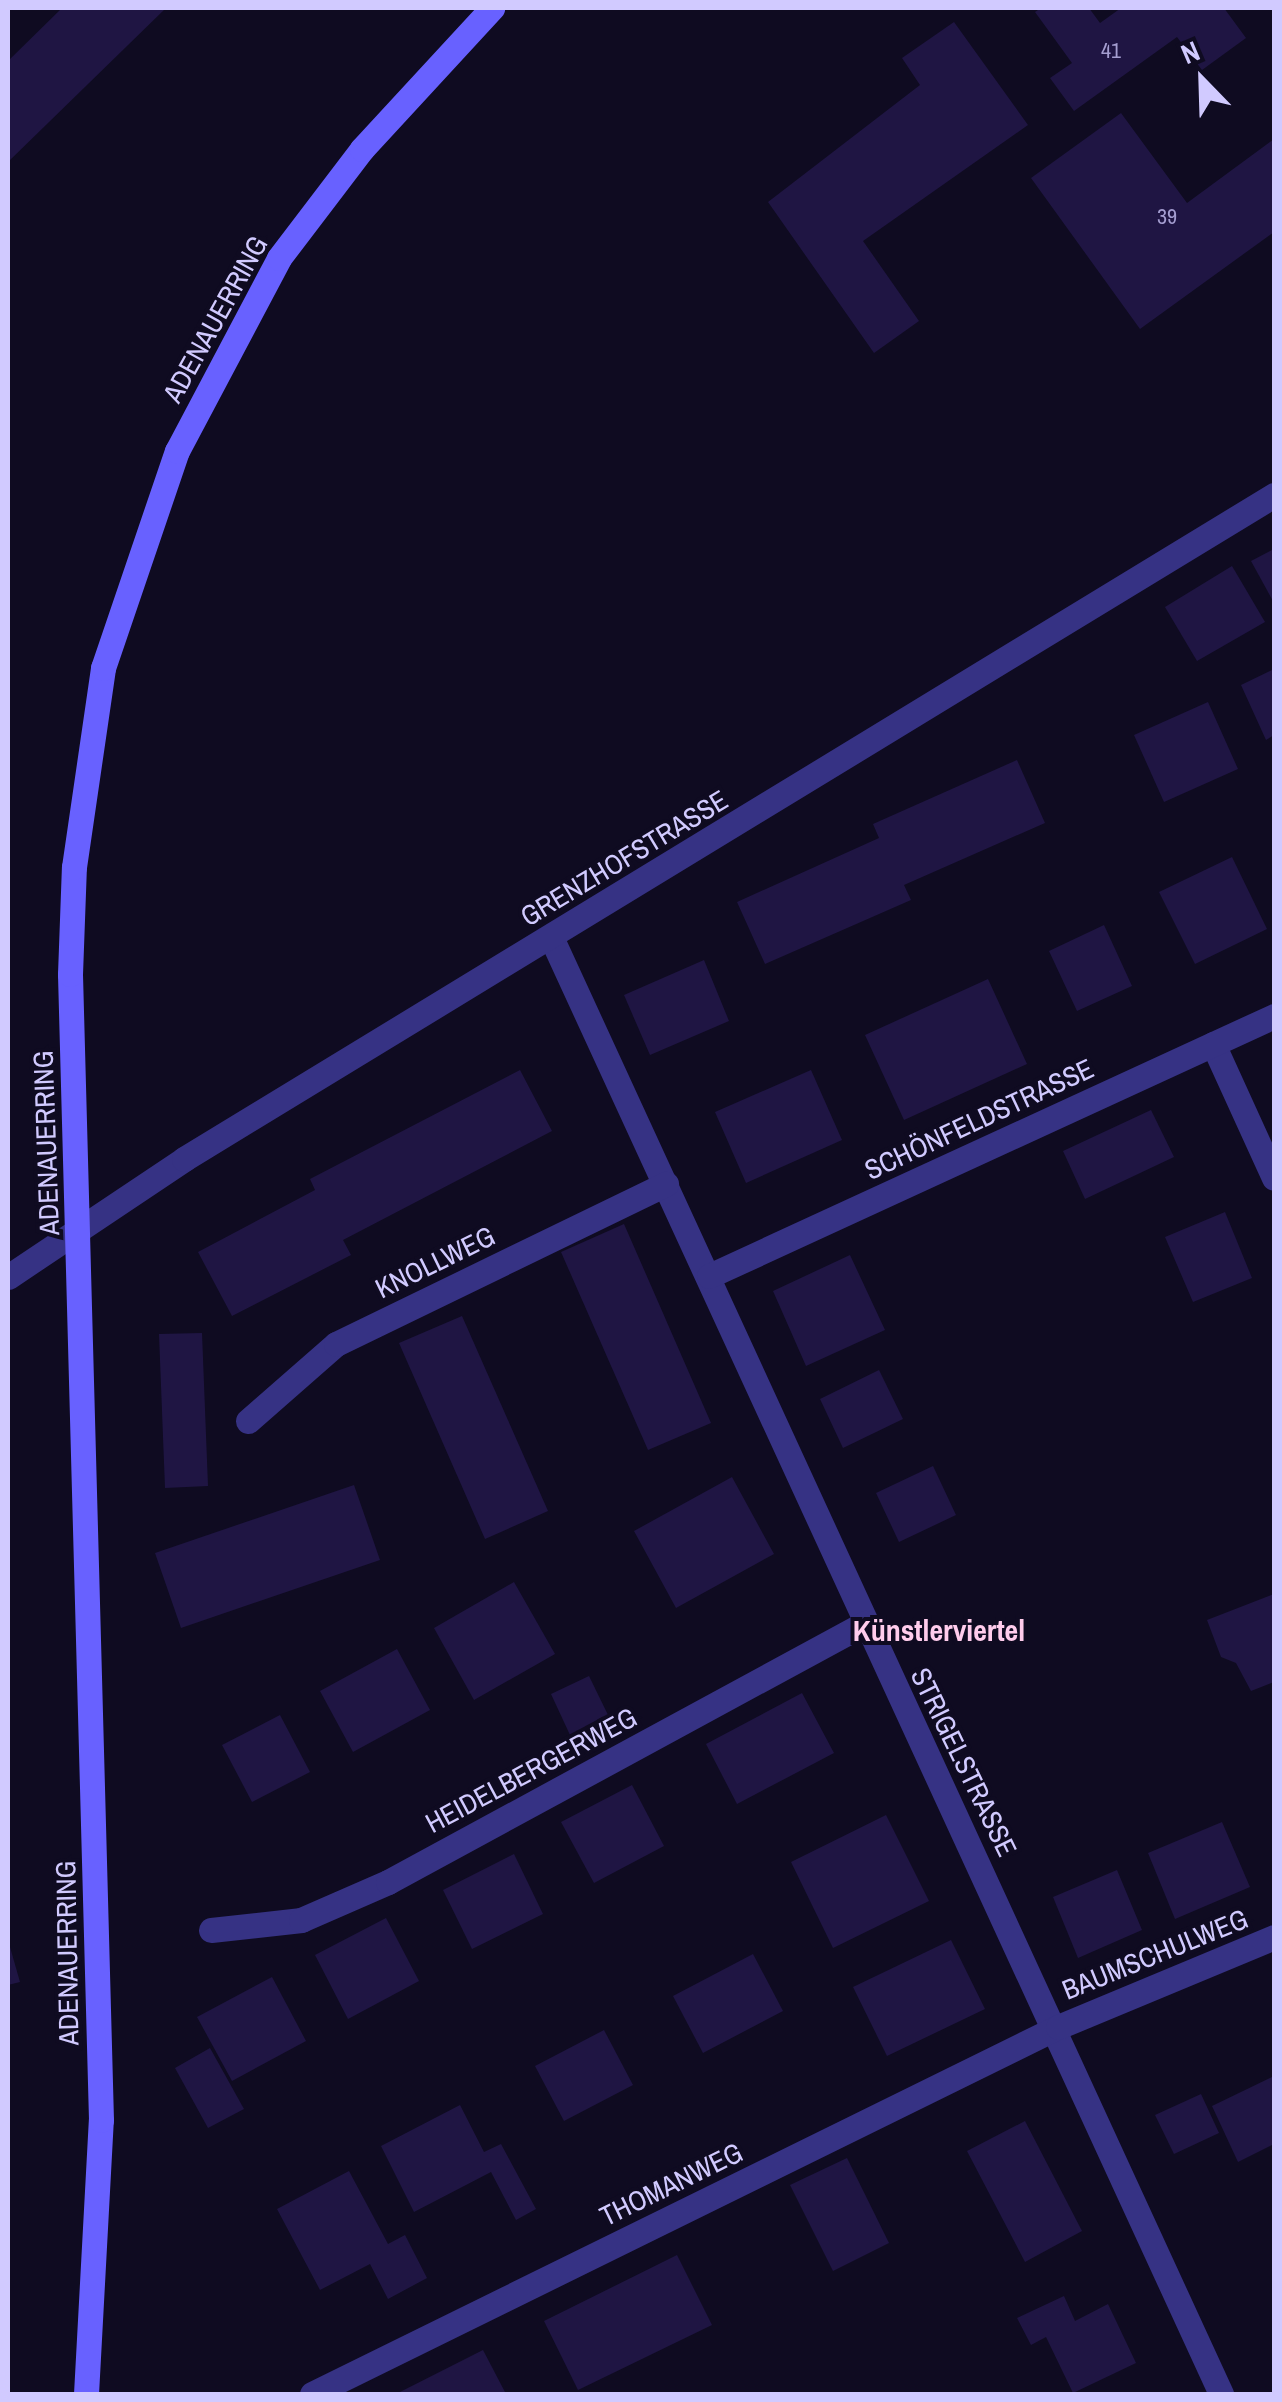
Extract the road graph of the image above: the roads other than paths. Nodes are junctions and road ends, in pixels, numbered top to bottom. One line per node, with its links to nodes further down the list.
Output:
1 (492, 8): 8 (main road, ADENAUERRING)
2 (1274, 495): 3 (street, GRENZHOFSTRASSE)
3 (551, 937): 7 (street, STRIGELSTRASSE); 8 (street, GRENZHOFSTRASSE)
4 (1274, 1016): 5 (street, SCHÖNFELDSTRASSE)
5 (1213, 1044): 6 (street); 9 (street, SCHÖNFELDSTRASSE)
6 (1274, 1178)
7 (666, 1184): 9 (street, STRIGELSTRASSE); 11 (street, KNOLLWEG)
8 (78, 1230): 10 (street, GRENZHOFSTRASSE); 16 (main road, ADENAUERRING)
9 (708, 1276): 12 (street, STRIGELSTRASSE)
10 (8, 1277)
11 (248, 1421)
12 (865, 1623): 13 (street, HEIDELBERGERWEG); 15 (street, STRIGELSTRASSE)
13 (211, 1930)
14 (1274, 1937): 15 (street, BAUMSCHULWEG)
15 (1058, 2027): 17 (street, THOMANWEG); 18 (street, STRIGELSTRASSE)
16 (86, 2394)
17 (312, 2394)
18 (1221, 2394)

